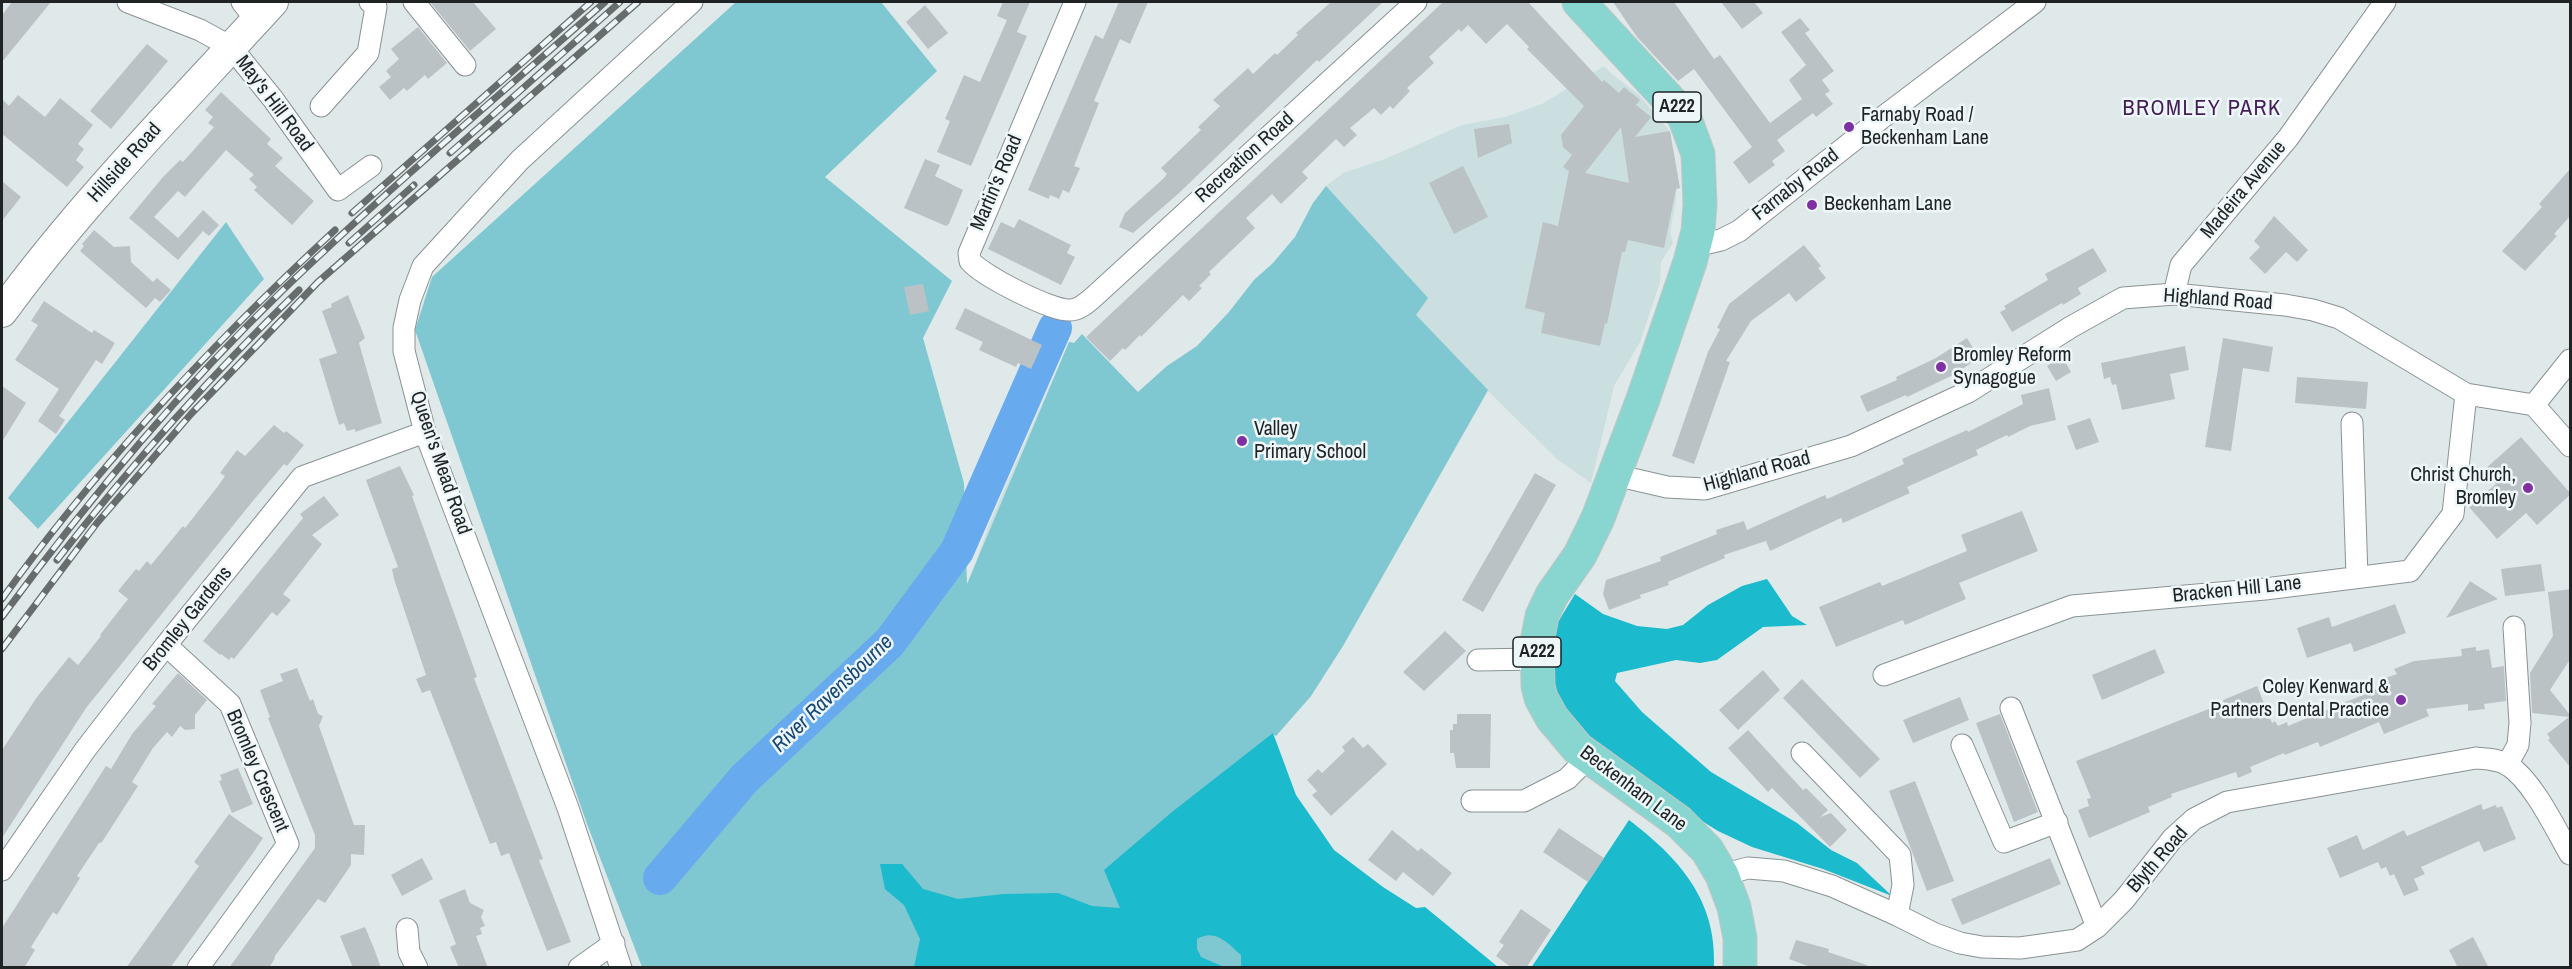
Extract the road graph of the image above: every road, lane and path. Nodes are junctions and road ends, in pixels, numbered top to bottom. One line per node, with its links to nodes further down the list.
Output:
1 (128, 2): 11 (street, May's Hill Road)
2 (414, 2): 12 (street)
3 (692, 2): 23 (street, Queen's Mead Road)
4 (1075, 2): 17 (street, Martin's Road)
5 (1416, 2): 17 (street, Recreation Road)
6 (1579, 2): 15 (main road, Beckenham Lane / A222)
7 (2035, 2): 15 (street, Farnaby Road)
8 (2385, 2): 16 (street, Madeira Avenue)
9 (377, 3): 13 (street)
10 (257, 8): 11 (street, Hillside Road)
11 (231, 47): 14 (street, May's Hill Road); 18 (street, Hillside Road)
12 (465, 64)
13 (321, 106)
14 (371, 166)
15 (1695, 246): 25 (main road, Beckenham Lane / A222)
16 (2174, 294): 20 (street, Highland Road); 25 (street, Highland Road)
17 (1070, 310)
18 (2, 312)
19 (2571, 360): 21 (street)
20 (2466, 394): 21 (street, Highland Road); 26 (street, Bracken Hill Lane)
21 (2534, 405): 24 (street)
22 (2352, 423): 26 (street)
23 (425, 432): 28 (street, Bromley Gardens); 45 (street, Queen's Mead Road)
24 (2571, 446)
25 (1615, 475): 29 (main road, Beckenham Lane / A222)
26 (2357, 577): 31 (street, Bracken Hill Lane)
27 (2514, 627): 36 (street)
28 (166, 645): 40 (street, Bromley Gardens); 46 (street, Bromley Crescent)
29 (1536, 659): 30 (street); 35 (main road, Beckenham Lane / A222)
30 (1478, 660)
31 (1884, 675)
32 (2011, 708): 38 (street)
33 (1962, 745): 38 (street)
34 (1802, 753): 42 (street)
35 (1588, 758): 37 (street); 41 (main road, Beckenham Lane / A222)
36 (2507, 765): 39 (street); 43 (street, Blyth Road)
37 (1472, 801)
38 (2057, 822): 43 (street)
39 (2571, 854)
40 (2, 870)
41 (1722, 875): 42 (street, Blyth Road); 50 (main road, Beckenham Lane / A222)
42 (1897, 915): 43 (street, Blyth Road)
43 (2097, 927)
44 (407, 929): 47 (street)
45 (614, 943): 48 (street); 49 (street, Queen's Mead Road)
46 (198, 968)
47 (417, 968)
48 (579, 968)
49 (621, 968)
50 (1740, 968)

